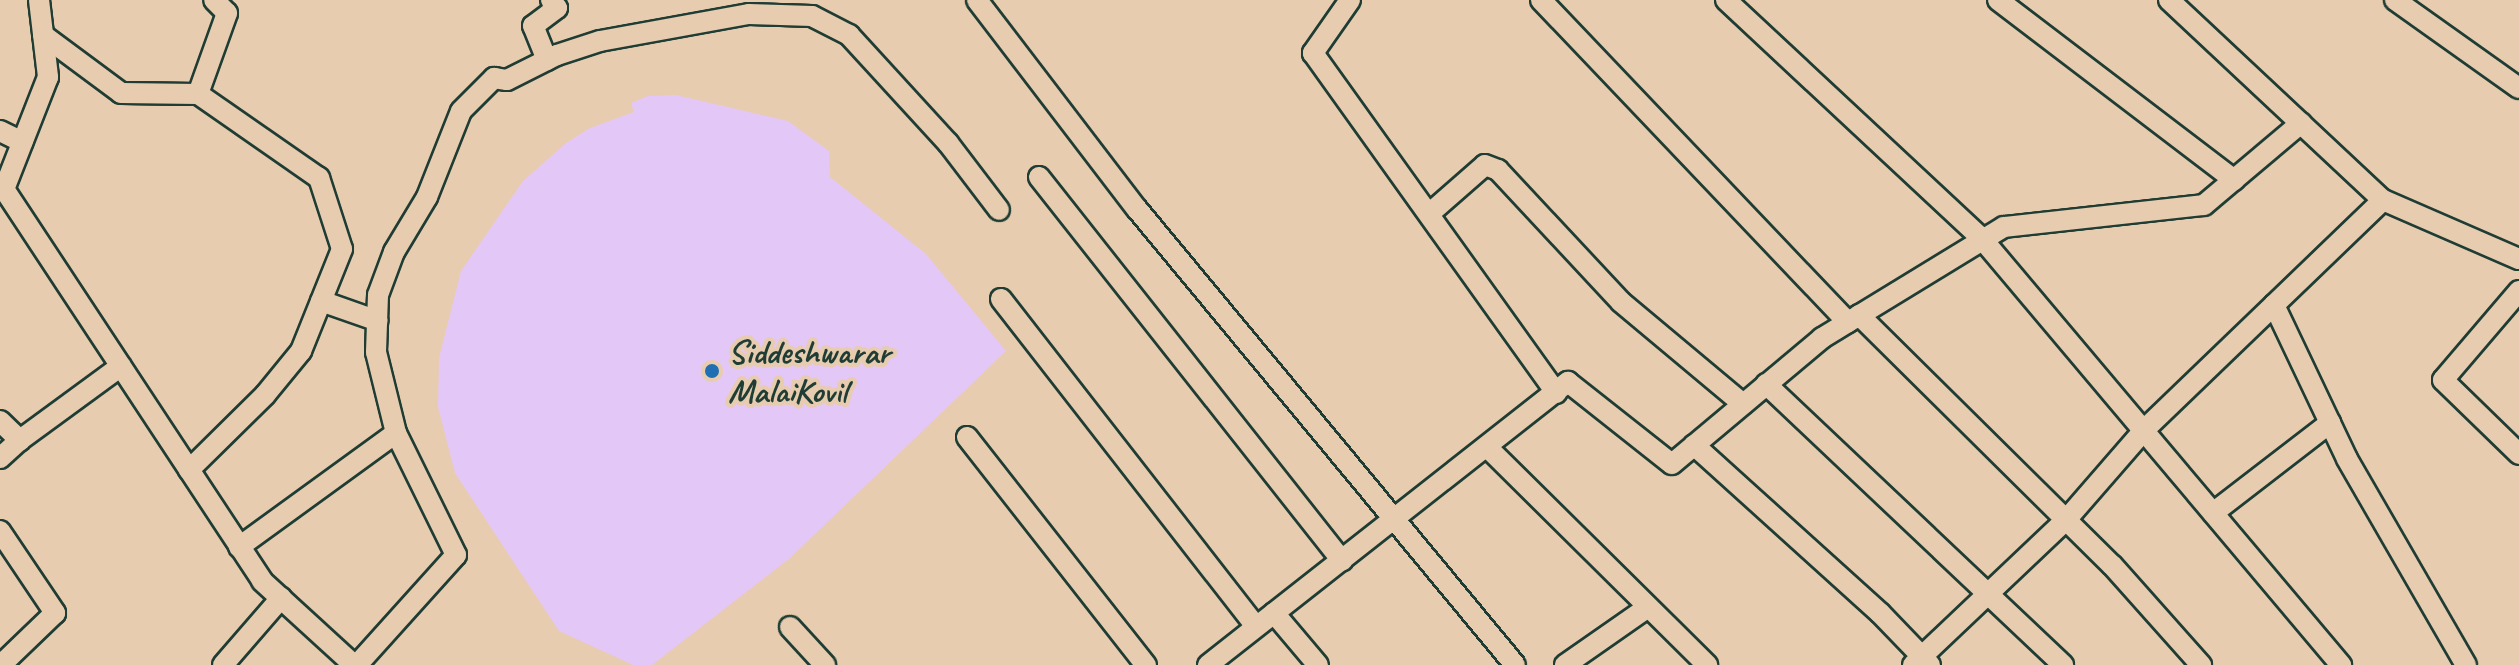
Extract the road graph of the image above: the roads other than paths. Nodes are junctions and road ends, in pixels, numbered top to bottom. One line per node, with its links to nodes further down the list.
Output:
1 (39, 0): 11 (street)
2 (214, 0): 14 (street)
3 (551, 0): 12 (street)
4 (977, 0): 47 (street)
5 (1350, 0): 22 (street)
6 (1541, 0): 29 (street)
7 (1726, 0): 23 (street)
8 (1998, 0): 19 (street)
9 (2169, 0): 15 (street)
10 (2395, 0): 13 (street)
11 (43, 35): 14 (street); 17 (street)
12 (547, 60): 21 (street); 30 (street)
13 (2519, 88)
14 (198, 94): 27 (street)
15 (2301, 123): 19 (street); 20 (street)
16 (0, 131): 17 (street)
17 (23, 142): 31 (street)
18 (1039, 177): 51 (street)
19 (2234, 180): 23 (street)
20 (2383, 200): 24 (street); 28 (street)
21 (999, 210)
22 (1429, 214): 33 (street); 34 (street)
23 (1983, 240): 29 (street); 37 (street)
24 (2519, 259)
25 (2519, 291): 43 (street)
26 (1001, 299): 57 (street)
27 (321, 301): 30 (street); 45 (street)
28 (2274, 305): 36 (street); 37 (street)
29 (1854, 319): 32 (street); 48 (street)
30 (378, 321): 38 (street)
31 (121, 366): 40 (street); 45 (street)
32 (1766, 384): 34 (street); 52 (street)
33 (1556, 393): 41 (street); 42 (street)
34 (1743, 404): 41 (street)
35 (0, 421): 40 (street)
36 (2330, 423): 46 (street); 72 (street)
37 (2144, 431): 46 (street); 48 (street)
38 (396, 433): 50 (street); 61 (street)
39 (967, 437): 63 (street)
40 (20, 440): 44 (street)
41 (1694, 445): 58 (street)
42 (1487, 447): 47 (street); 54 (street)
43 (2519, 454)
44 (0, 458)
45 (189, 470): 50 (street)
46 (2213, 513): 71 (street)
47 (1395, 519): 51 (street); 66 (street)
48 (2066, 520): 52 (street); 70 (street)
49 (0, 531): 59 (street)
50 (239, 547): 53 (street)
51 (1342, 561): 55 (street)
52 (1988, 594): 58 (street); 69 (street)
53 (281, 598): 60 (street); 61 (street)
54 (1648, 607): 67 (street); 68 (street)
55 (1274, 613): 57 (street); 65 (street)
56 (790, 627): 62 (street)
57 (1256, 627): 64 (street)
58 (1922, 662)
59 (1, 665)
60 (223, 665)
61 (356, 665)
62 (825, 665)
63 (1146, 665)
64 (1208, 665)
65 (1318, 665)
66 (1515, 665)
67 (1565, 665)
68 (1707, 665)
69 (2063, 665)
70 (2201, 665)
71 (2341, 665)
72 (2466, 665)

